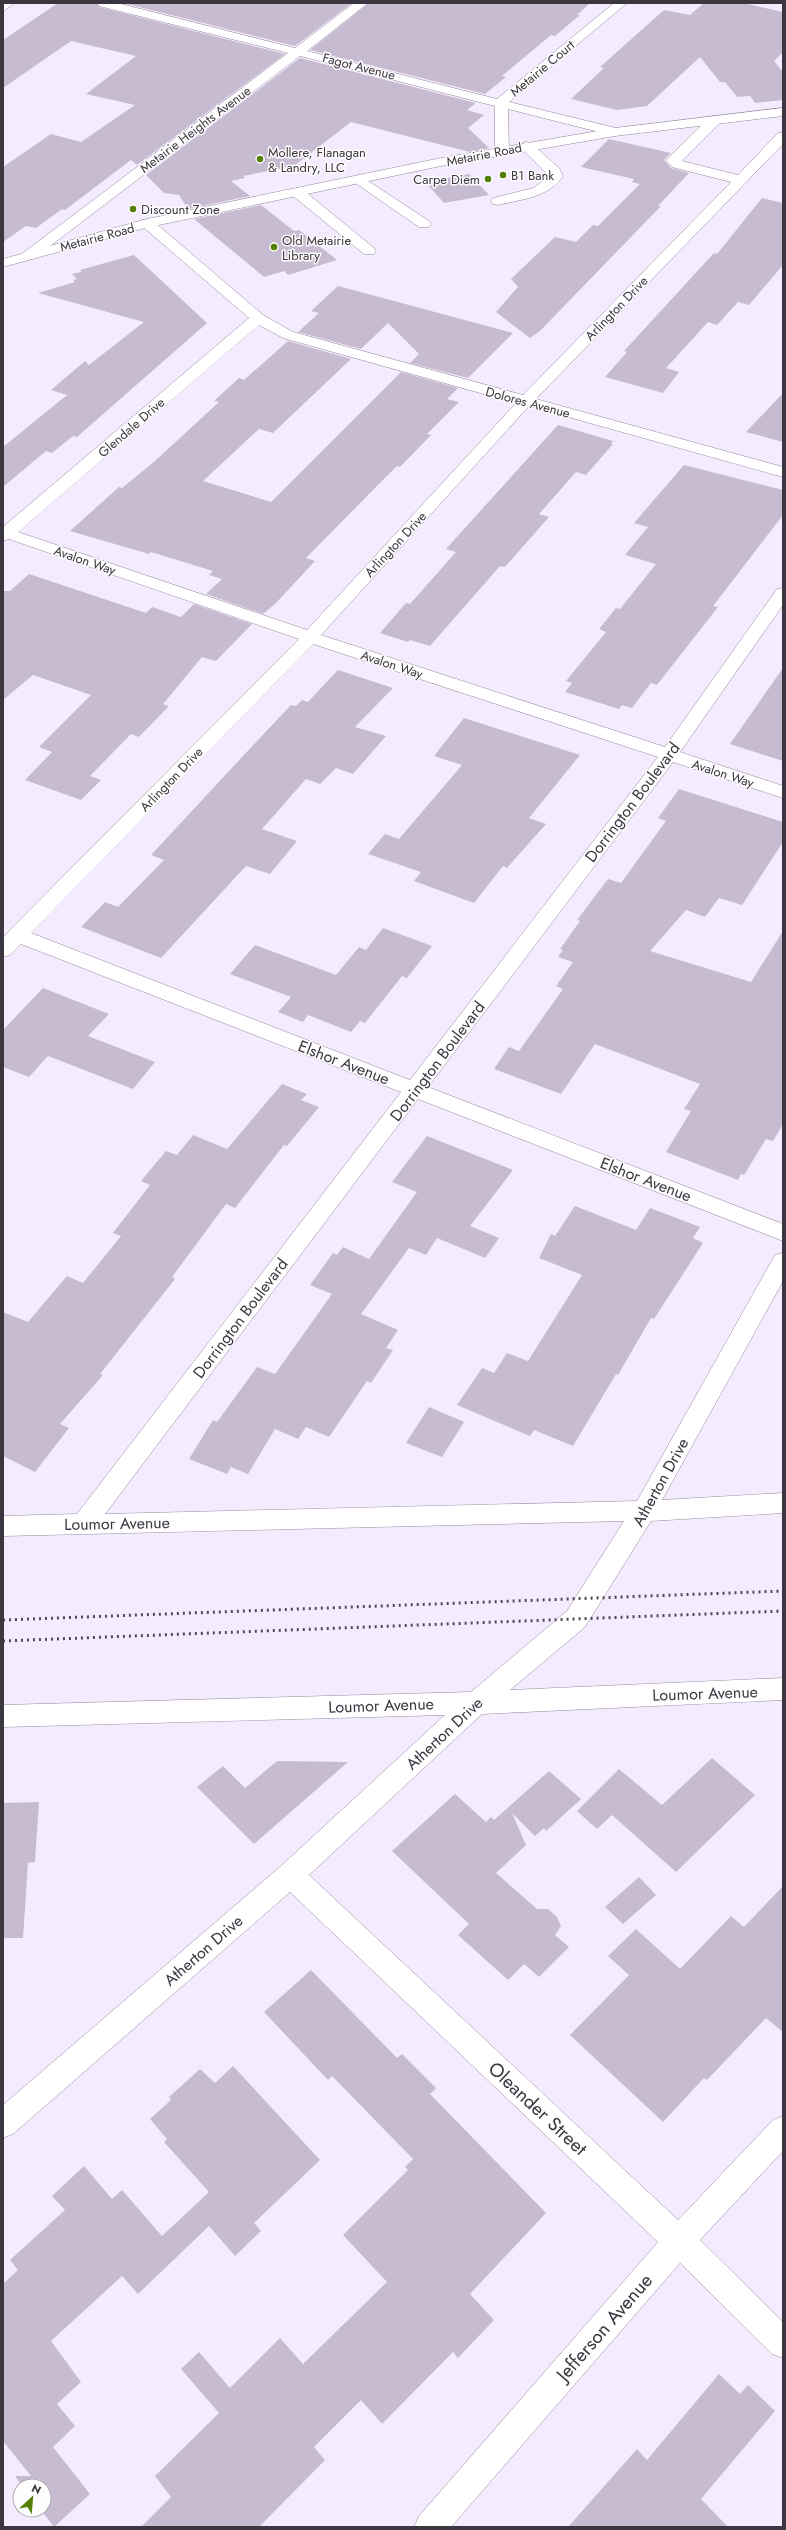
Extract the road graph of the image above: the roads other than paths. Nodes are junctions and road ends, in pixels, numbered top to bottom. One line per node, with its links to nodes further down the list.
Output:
1 (9, 3): 5 (street)
2 (103, 3): 6 (street, Fagot Avenue)
3 (362, 3): 6 (street, Metairie Heights Avenue)
4 (620, 3): 7 (street, Metairie Court)
5 (3, 6)
6 (299, 51): 7 (street, Fagot Avenue); 21 (street, Metairie Heights Avenue)
7 (501, 102): 10 (street, Fagot Avenue); 13 (street, Metairie Court)
8 (783, 112): 9 (street, Metairie Road)
9 (714, 120): 10 (street, Metairie Road); 15 (street)
10 (615, 132): 12 (street, Metairie Road)
11 (783, 136): 15 (street, Arlington Drive)
12 (526, 146): 13 (street, Metairie Road); 17 (street)
13 (502, 151): 14 (street, Metairie Road)
14 (359, 179): 16 (street, Metairie Road); 19 (street)
15 (740, 180): 24 (street, Arlington Drive)
16 (297, 192): 18 (street, Metairie Road); 20 (street)
17 (498, 201)
18 (147, 223): 21 (street, Metairie Road); 23 (street)
19 (424, 224)
20 (369, 251)
21 (28, 256): 22 (street, Metairie Road)
22 (3, 264)
23 (258, 318): 24 (street, Dolores Avenue); 26 (street, Glendale Drive)
24 (526, 401): 25 (street, Dolores Avenue); 28 (street, Arlington Drive)
25 (783, 472)
26 (4, 534): 28 (street, Avalon Way)
27 (783, 593): 29 (street, Dorrington Boulevard)
28 (310, 637): 29 (street, Avalon Way); 31 (street, Arlington Drive)
29 (668, 756): 30 (street, Avalon Way); 33 (street, Dorrington Boulevard)
30 (783, 792)
31 (17, 935): 32 (street, Arlington Drive); 33 (street, Elshor Avenue)
32 (3, 950)
33 (416, 1089): 34 (street, Elshor Avenue); 38 (street, Dorrington Boulevard)
34 (783, 1233)
35 (783, 1261): 37 (street, Atherton Drive)
36 (783, 1503): 37 (street, Loumor Avenue)
37 (644, 1511): 38 (street, Loumor Avenue); 41 (street, Atherton Drive)
38 (84, 1523): 39 (street, Loumor Avenue)
39 (3, 1526)
40 (783, 1690): 41 (street, Loumor Avenue)
41 (476, 1702): 42 (street, Loumor Avenue); 43 (street, Atherton Drive)
42 (3, 1716)
43 (290, 1876): 44 (street, Atherton Drive); 46 (street, Oleander Street)
44 (3, 2124)
45 (783, 2130): 46 (street, Jefferson Avenue)
46 (679, 2241): 47 (street, Oleander Street); 48 (street, Jefferson Avenue)
47 (783, 2343)
48 (430, 2527)

